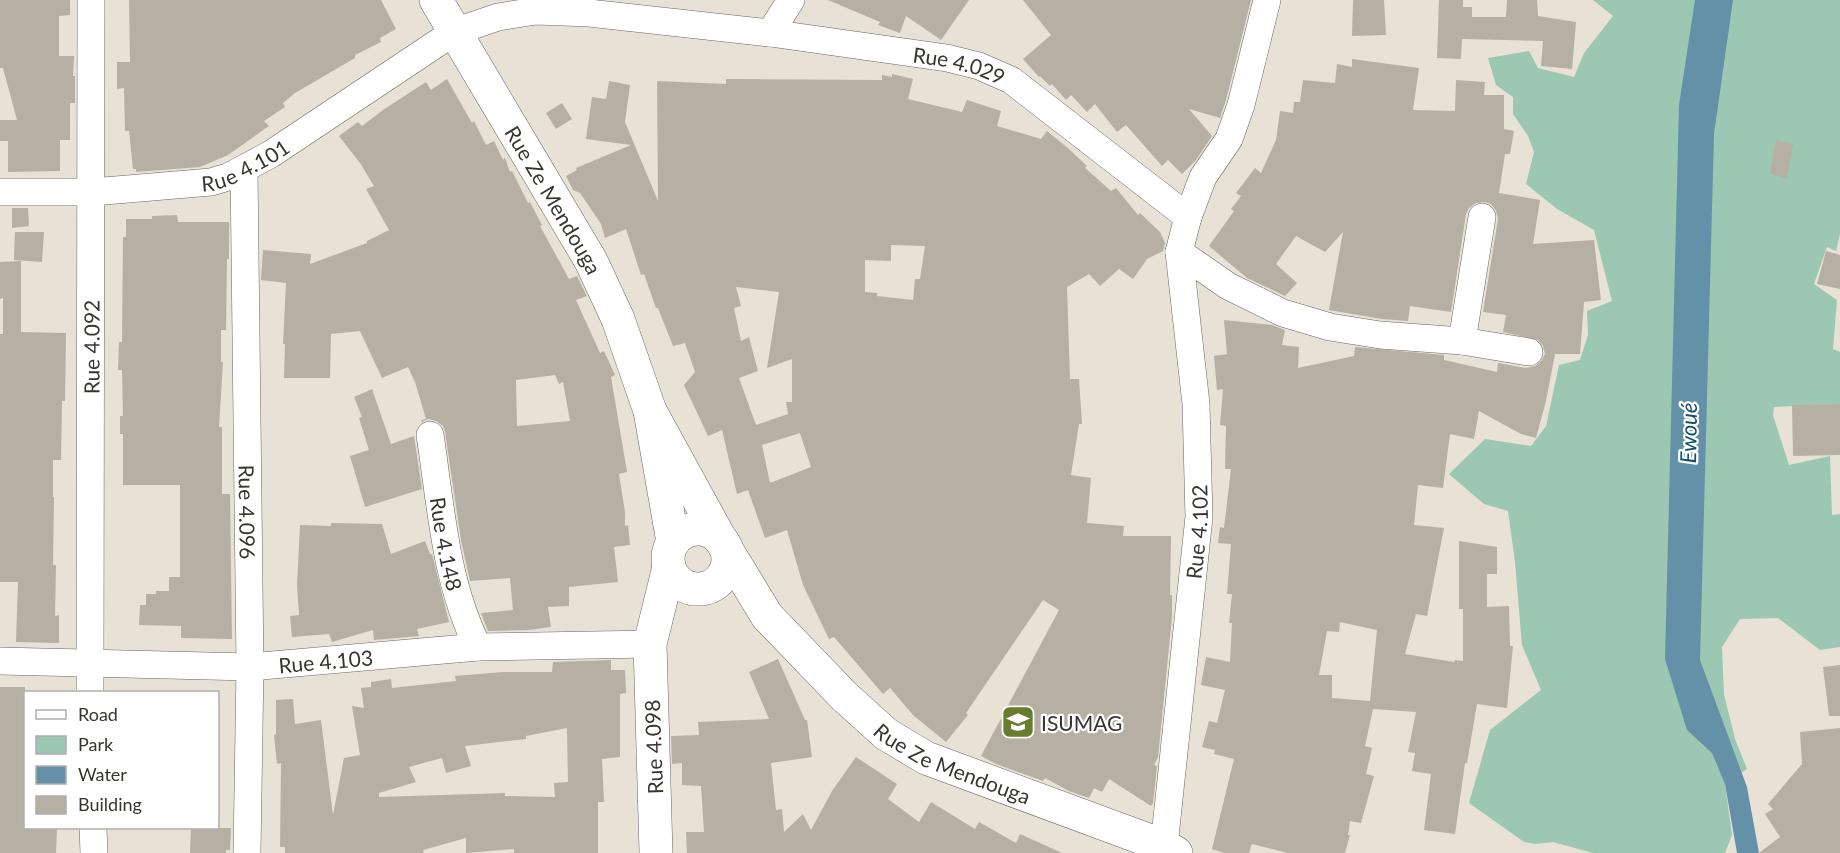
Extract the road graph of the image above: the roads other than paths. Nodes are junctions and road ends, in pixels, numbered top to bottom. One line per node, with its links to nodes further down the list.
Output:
1 (91, 0): 9 (street, Rue 4.092)
2 (436, 0): 5 (main road, Rue Ze Mendouga)
3 (791, 0): 6 (street)
4 (1267, 0): 10 (street)
5 (454, 32): 6 (street, Rue 4.029); 7 (street, Rue 4.101); 15 (main road, Rue Ze Mendouga)
6 (770, 33): 10 (street, Rue 4.029)
7 (244, 170): 9 (street, Rue 4.101); 24 (street, Rue 4.096)
8 (0, 192): 9 (street, Rue 4.101)
9 (92, 192): 23 (street, Rue 4.092)
10 (1188, 217): 12 (street, Rue 4.102)
11 (1482, 217): 13 (street)
12 (1179, 252): 13 (street); 27 (street, Rue 4.102)
13 (1462, 341): 14 (street)
14 (1529, 351)
15 (650, 411): 17 (main road, Rue Ze Mendouga); 18 (main road, Rue Ze Mendouga)
16 (430, 435): 21 (street, Rue 4.148)
17 (722, 542): 18 (main road); 18 (main road); 19 (main road, Rue Ze Mendouga)
18 (682, 571): 19 (main road, Rue Ze Mendouga); 20 (main road)
19 (767, 616): 27 (main road, Rue Ze Mendouga)
20 (650, 643): 21 (street, Rue 4.103); 30 (main road, Rue 4.098)
21 (478, 647): 24 (street, Rue 4.103)
22 (0, 661): 23 (street, Rue 4.103)
23 (90, 662): 24 (street, Rue 4.103); 25 (street, Rue 4.092)
24 (250, 667): 29 (street, Rue 4.096)
25 (90, 691)
26 (93, 829): 28 (street)
27 (1170, 850)
28 (94, 853)
29 (247, 853)
30 (656, 853)

